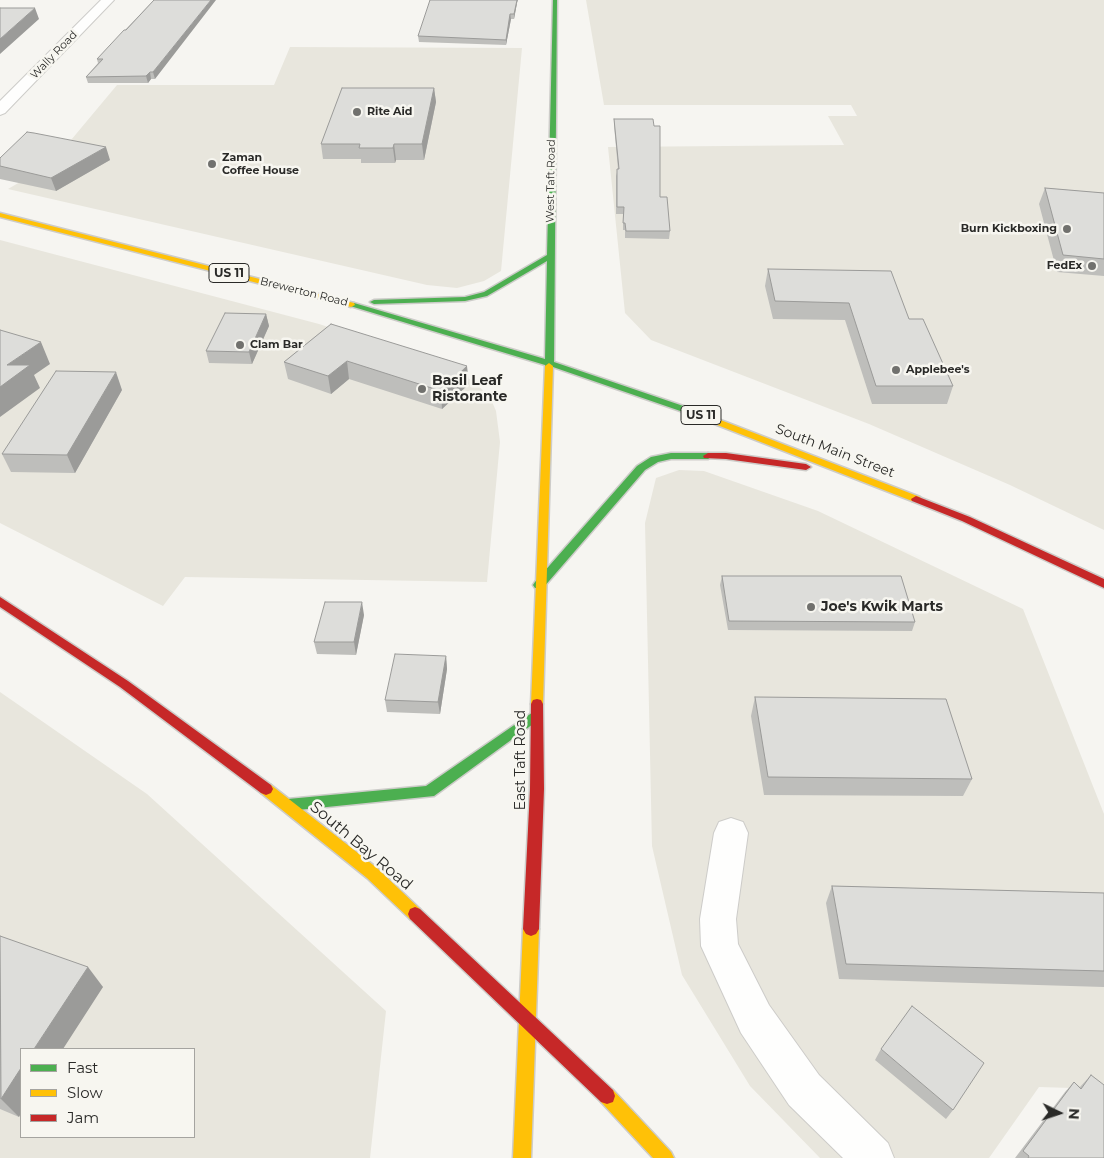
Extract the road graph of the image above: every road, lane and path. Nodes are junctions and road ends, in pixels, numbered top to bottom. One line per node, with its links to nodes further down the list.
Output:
1 (108, 0): 3 (street, Wally Road)
2 (556, 0): 5 (main road, West Taft Road)
3 (0, 110)
4 (0, 214): 6 (main road, Brewerton Road / US 11)
5 (550, 256): 6 (main road); 7 (main road, West Taft Road)
6 (342, 302): 7 (main road, Brewerton Road / US 11)
7 (548, 362): 8 (main road, South Main Street / US 11); 10 (main road, East Taft Road)
8 (852, 474): 9 (main road, South Main Street / US 11); 10 (main road)
9 (1104, 584)
10 (539, 585): 12 (main road, East Taft Road)
11 (0, 601): 13 (main road, South Bay Road)
12 (536, 715): 13 (main road); 15 (main road, East Taft Road)
13 (288, 805): 15 (main road, South Bay Road)
14 (731, 832): 18 (street)
15 (526, 1018): 16 (main road, East Taft Road); 17 (main road, South Bay Road)
16 (522, 1158)
17 (666, 1158)
18 (874, 1158)

